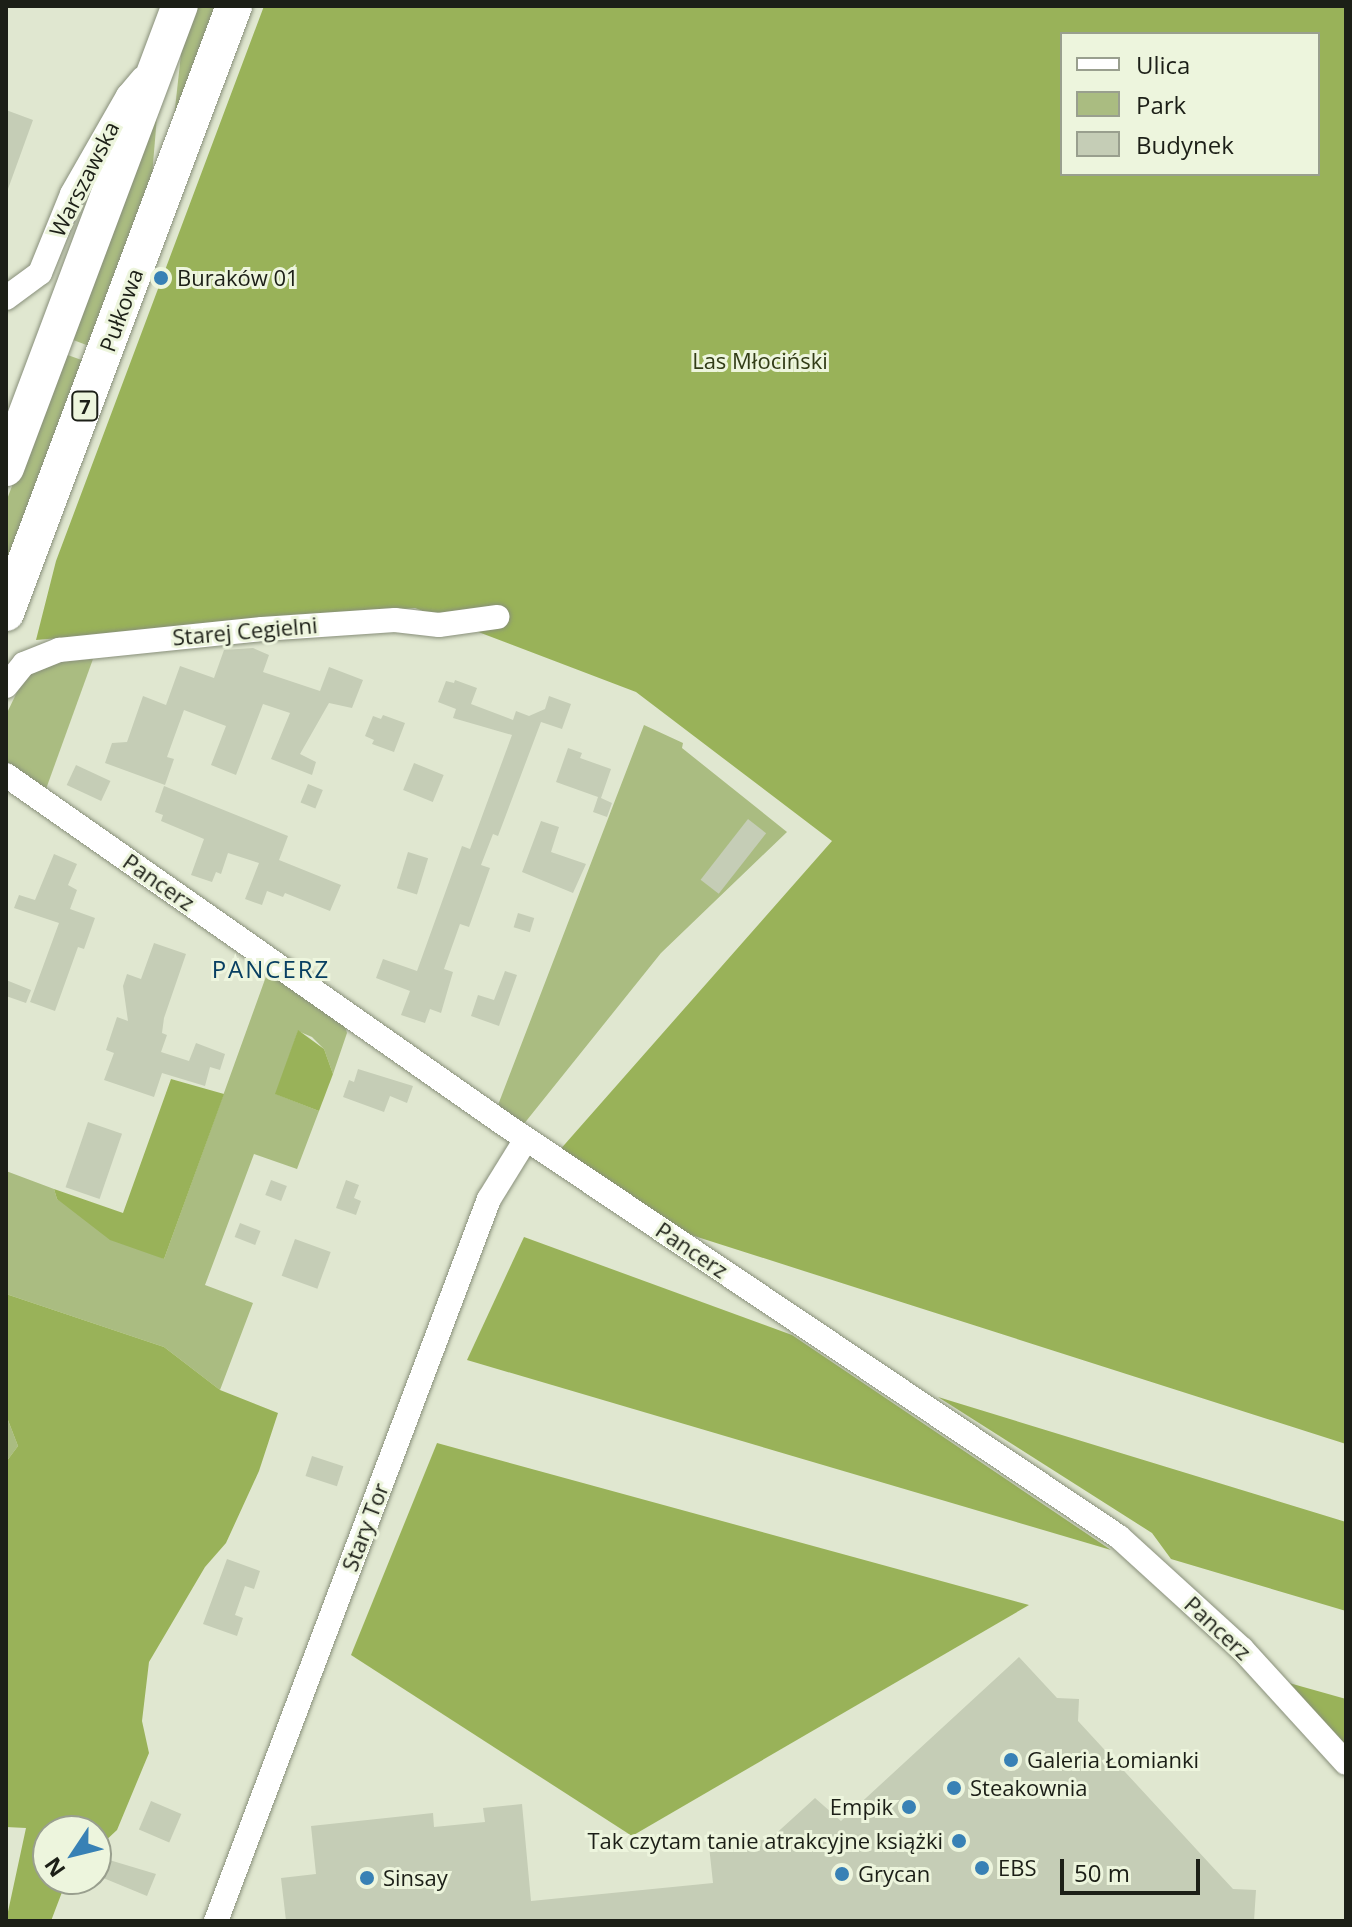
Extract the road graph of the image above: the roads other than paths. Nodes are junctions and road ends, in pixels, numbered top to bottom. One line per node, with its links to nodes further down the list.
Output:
1 (180, 6): 3 (highway)
2 (234, 6): 6 (highway, Pułkowa / 7)
3 (162, 54): 4 (street, Warszawska); 5 (highway)
4 (6, 298)
5 (6, 468)
6 (6, 613)
7 (497, 617): 8 (street, Starej Cegielni)
8 (6, 686)
9 (6, 775): 10 (street, Pancerz)
10 (526, 1139): 11 (street, Pancerz); 12 (street, Stary Tor)
11 (1346, 1763)
12 (216, 1921)

